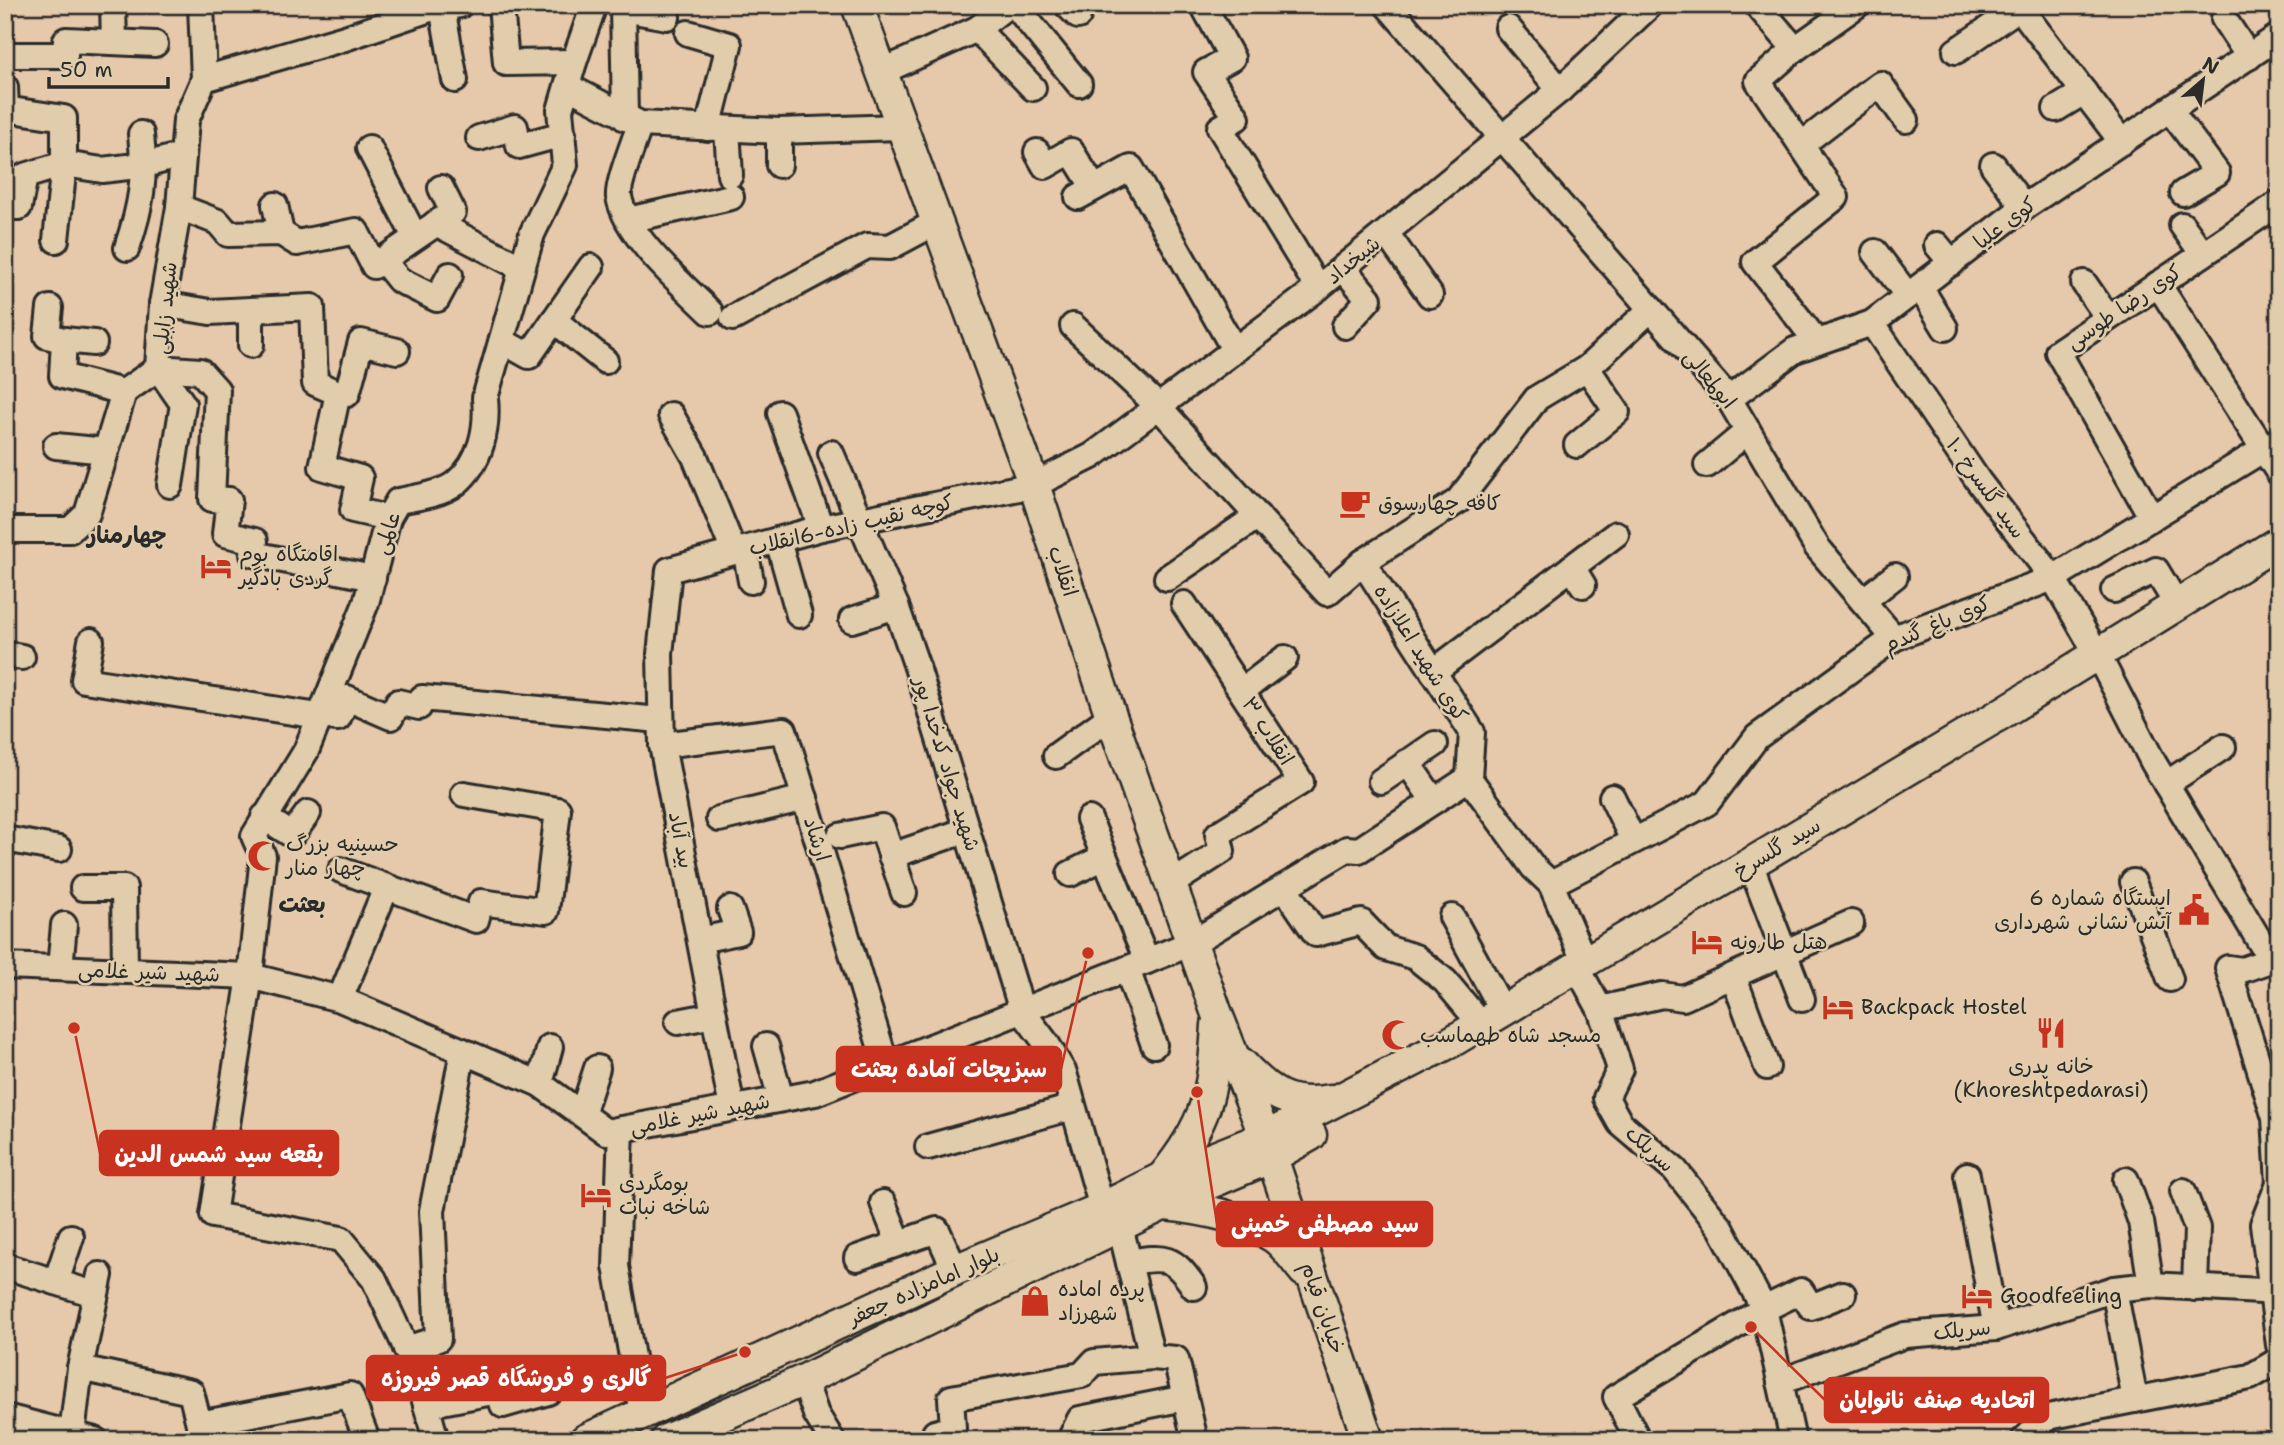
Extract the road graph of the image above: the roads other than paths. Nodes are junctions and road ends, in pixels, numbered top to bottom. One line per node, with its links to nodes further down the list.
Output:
1 (113, 5): 22 (street)
2 (201, 5): 30 (street)
3 (501, 5): 28 (street)
4 (594, 5): 28 (street, عالمی)
5 (857, 5): 29 (main road, انقلاب)
6 (1008, 5): 19 (street)
7 (1015, 5): 32 (street)
8 (1203, 5): 84 (street)
9 (1387, 5): 49 (street, ابولمعالی)
10 (1650, 5): 36 (street, شیخداد)
11 (1757, 5): 24 (street)
12 (1857, 5): 24 (street)
13 (2021, 6): 25 (street); 37 (street)
14 (441, 7): 30 (street); 31 (street)
15 (623, 7): 16 (street); 42 (street)
16 (667, 16)
17 (2224, 19): 27 (street)
18 (1508, 28): 36 (street)
19 (977, 29): 29 (street); 35 (street)
20 (688, 33): 44 (street)
21 (2279, 36): 27 (street, کوی علیا)
22 (114, 42): 23 (street); 26 (street)
23 (155, 44)
24 (1795, 49): 51 (street)
25 (1956, 51)
26 (5, 55)
27 (2249, 57): 40 (street, کوی علیا)
28 (574, 62): 33 (street, عالمی)
29 (881, 72): 43 (main road, انقلاب)
30 (204, 79): 54 (street, شهید زابلی)
31 (455, 80)
32 (1079, 84)
33 (567, 86): 42 (street); 47 (street, عالمی)
34 (5, 87): 38 (street)
35 (1033, 88)
36 (1560, 90): 49 (street, شیخداد)
37 (2084, 92): 39 (street); 50 (street)
38 (5, 109): 55 (street)
39 (2056, 109)
40 (2170, 110): 50 (street, کوی علیا); 60 (street)
41 (1906, 120): 51 (street)
42 (632, 121): 44 (street); 66 (street)
43 (901, 127): 45 (street); 68 (main road, انقلاب)
44 (718, 129): 45 (street); 66 (street)
45 (779, 131): 57 (street)
46 (141, 134): 56 (street)
47 (563, 134): 48 (street); 79 (street, عالمی)
48 (479, 138)
49 (1502, 138): 71 (street, شیخداد); 89 (street, ابولمعالی)
50 (2122, 142): 65 (street, کوی علیا)
51 (1801, 145): 99 (street)
52 (369, 148): 72 (street)
53 (1037, 152): 102 (street)
54 (182, 155): 56 (street); 64 (street, شهید زابلی)
55 (64, 164): 56 (street); 63 (street); 73 (street)
56 (145, 165): 74 (street)
57 (779, 165)
58 (1993, 166): 65 (street)
59 (441, 188): 67 (street)
60 (2183, 193)
61 (2279, 203): 76 (street, کوی رضا طوسی)
62 (275, 205): 70 (street)
63 (5, 207)
64 (179, 207): 70 (street); 87 (street, شهید زابلی)
65 (2024, 207): 85 (street, کوی علیا)
66 (628, 220): 68 (street)
67 (436, 223): 72 (street); 79 (street)
68 (935, 223): 122 (main road, انقلاب)
69 (2182, 225): 76 (street)
70 (281, 233): 77 (street)
71 (1386, 233): 80 (street, شیخداد); 86 (street)
72 (415, 237): 77 (street)
73 (56, 240)
74 (127, 248)
75 (1875, 252): 85 (street)
76 (2203, 254): 83 (street, کوی رضا طوسی)
77 (383, 260): 81 (street)
78 (591, 267): 92 (street)
79 (522, 268): 98 (street, عالمی)
80 (1343, 268): 84 (street, شیخداد); 95 (street)
81 (450, 275)
82 (2084, 284): 91 (street)
83 (2158, 285): 91 (street, کوی رضا طوسی); 115 (street)
84 (1318, 288): 102 (street, شیخداد)
85 (1914, 292): 93 (street, کوی علیا); 96 (street)
86 (1430, 295)
87 (162, 304): 90 (street); 105 (street, شهید زابلی)
88 (50, 308): 97 (street)
89 (1651, 309): 106 (street); 109 (street, ابولمعالی)
90 (251, 310): 101 (street); 108 (street)
91 (2108, 318): 124 (street, کوی رضا طوسی)
92 (554, 320): 98 (street); 104 (street)
93 (1872, 323): 99 (street, کوی علیا); 139 (street, سید گلسرخ ۱۰)
94 (1073, 326): 110 (street)
95 (1345, 326)
96 (1945, 328)
97 (64, 340): 100 (street); 107 (street)
98 (502, 341): 125 (street, عالمی)
99 (1817, 342): 109 (street, کوی علیا)
100 (94, 343)
101 (251, 345)
102 (1234, 349): 110 (street, شیخداد)
103 (397, 351): 108 (street)
104 (606, 361)
105 (158, 368): 107 (street, شهید زابلی); 121 (street); 137 (street)
106 (1587, 368): 114 (street); 134 (street)
107 (124, 392): 117 (street)
108 (338, 393): 125 (street)
109 (1729, 399): 113 (street, ابولمعالی)
110 (1158, 407): 122 (street, شیخداد); 123 (street)
111 (780, 413): 127 (street)
112 (671, 415): 132 (street)
113 (1748, 431): 119 (street); 142 (street, ابولمعالی)
114 (1577, 445)
115 (2271, 445): 120 (street); 124 (street, کوی باغ گندم)
116 (56, 446): 117 (street)
117 (106, 451): 128 (street)
118 (831, 453): 126 (street, شهید جواد کدخدا پور)
119 (1707, 465)
120 (2279, 473)
121 (170, 485)
122 (1034, 485): 126 (street, کوچه نقیب زاده-6انقلاب); 155 (main road, انقلاب)
123 (1258, 516): 134 (street); 138 (street)
124 (2152, 518): 139 (street, کوی باغ گندم)
125 (388, 519): 137 (street, عالمی)
126 (858, 521): 127 (street, کوچه نقیب زاده-6انقلاب); 145 (street, شهید جواد کدخدا پور)
127 (821, 528): 130 (street, کوچه نقیب زاده-6انقلاب)
128 (5, 530)
129 (1616, 534): 152 (street)
130 (778, 540): 132 (street, کوچه نقیب زاده-6انقلاب); 146 (street)
131 (2279, 542): 144 (main road, سید گلسرخ)
132 (739, 551): 135 (street, کوچه نقیب زاده-6انقلاب); 140 (street)
133 (2279, 558): 151 (main road, سید گلسرخ)
134 (1363, 562): 152 (street, کوی شهید اعلازاده)
135 (669, 570): 156 (street, بید آباد)
136 (1895, 576): 142 (street)
137 (373, 578): 154 (street, عالمی)
138 (1167, 578)
139 (2053, 579): 148 (street, کوی باغ گندم); 151 (street, سید گلسرخ ۱۰)
140 (751, 581)
141 (2114, 590): 144 (street)
142 (1863, 601): 148 (street, ابولمعالی)
143 (1184, 604): 153 (street, انقلاب ۳)
144 (2176, 605): 151 (main road, سید گلسرخ)
145 (896, 606): 147 (street); 173 (street, شهید جواد کدخدا پور)
146 (799, 615)
147 (852, 620)
148 (1894, 638): 176 (street, کوی باغ گندم)
149 (91, 641): 154 (street)
150 (1285, 658): 153 (street)
151 (2101, 660): 161 (main road, سید گلسرخ); 164 (street, سید گلسرخ ۱۰)
152 (1433, 672): 162 (street, کوی شهید اعلازاده)
153 (1242, 691): 184 (street, انقلاب ۳)
154 (319, 716): 156 (street); 170 (street, عالمی)
155 (1111, 716): 159 (street); 184 (main road, انقلاب)
156 (661, 732): 167 (street, ارشاد); 194 (street, بید آباد)
157 (1435, 744): 160 (street)
158 (2223, 747): 164 (street)
159 (1056, 756)
160 (1407, 762): 163 (street); 168 (street)
161 (1926, 765): 182 (main road, سید گلسرخ); 201 (main road, سید گلسرخ)
162 (1469, 778): 168 (street, شهید شیر غلامی); 185 (street)
163 (1381, 781)
164 (2166, 784): 197 (street, سید گلسرخ ۱۰)
165 (464, 794): 188 (street)
166 (1612, 796): 176 (street)
167 (804, 798): 171 (street); 219 (street, ارشاد)
168 (1434, 801): 186 (street, شهید شیر غلامی)
169 (307, 813): 170 (street)
170 (264, 817): 203 (street, عالمی)
171 (719, 819)
172 (1089, 819): 179 (street)
173 (967, 830): 178 (street); 209 (street, شهید جواد کدخدا پور)
174 (840, 836): 178 (street)
175 (5, 839): 177 (street)
176 (1633, 840): 185 (street, کوی باغ گندم)
177 (59, 849)
178 (891, 856): 189 (street)
179 (1104, 857): 181 (street); 198 (street)
180 (341, 870): 188 (street)
181 (1070, 874)
182 (1755, 876): 196 (street); 201 (main road, سید گلسرخ)
183 (2133, 882): 205 (street)
184 (1171, 884): 195 (main road, انقلاب)
185 (1551, 884): 201 (street)
186 (1284, 887): 195 (street, شهید شیر غلامی); 212 (street)
187 (83, 888): 202 (street)
188 (386, 888): 206 (street)
189 (904, 893)
190 (730, 909): 194 (street)
191 (1452, 918): 212 (street)
192 (1851, 923): 196 (street)
193 (64, 925): 200 (street)
194 (700, 940): 211 (street, بید آباد)
195 (1192, 943): 198 (street, شهید شیر غلامی); 210 (main road, انقلاب)
196 (1785, 953): 204 (street); 207 (street)
197 (2275, 958): 225 (street)
198 (1137, 965): 209 (street, شهید شیر غلامی); 214 (street)
199 (5, 966): 200 (street, شهید شیر غلامی)
200 (60, 968): 202 (street, شهید شیر غلامی)
201 (1584, 970): 208 (street, سرپلک); 212 (main road, سید گلسرخ); 231 (main road, سید گلسرخ)
202 (125, 971): 203 (street, شهید شیر غلامی)
203 (250, 976): 206 (street, شهید شیر غلامی); 255 (street)
204 (1734, 978): 208 (street); 220 (street)
205 (2170, 979)
206 (340, 999): 217 (street, شهید شیر غلامی)
207 (1802, 999)
208 (1600, 1009): 252 (street, سرپلک)
209 (1022, 1011): 219 (street, شهید شیر غلامی); 226 (street)
210 (1217, 1014): 218 (main road, انقلاب); 234 (main road)
211 (714, 1015): 213 (street); 227 (street, بید آباد)
212 (1492, 1018): 223 (main road, سید گلسرخ)
213 (678, 1022)
214 (1154, 1045)
215 (766, 1046): 224 (street)
216 (550, 1047): 222 (street)
217 (463, 1051): 222 (street, شهید شیر غلامی); 255 (street)
218 (1233, 1053): 223 (main road); 231 (main road, انقلاب)
219 (886, 1065): 224 (street, شهید شیر غلامی)
220 (1767, 1067)
221 (597, 1068): 228 (street)
222 (540, 1084): 228 (street, شهید شیر غلامی)
223 (1345, 1097): 231 (main road, سید گلسرخ)
224 (781, 1099): 227 (street, شهید شیر غلامی)
225 (2274, 1104): 250 (street)
226 (1073, 1107): 230 (street); 237 (street)
227 (732, 1108): 229 (street, شهید شیر غلامی)
228 (582, 1114): 229 (street, شهید شیر غلامی)
229 (621, 1129): 265 (street)
230 (928, 1147)
231 (1269, 1147): 234 (main road, بلوار امامزاده جعفر); 245 (main road, خیابان قیام)
232 (1967, 1175): 253 (street)
233 (2126, 1180): 246 (street)
234 (1173, 1187): 237 (main road, بلوار امامزاده جعفر); 245 (main road)
235 (2183, 1191): 248 (street)
236 (883, 1203): 239 (street)
237 (1111, 1217): 241 (street); 243 (main road, بلوار امامزاده جعفر); 259 (main road, بلوار امامزاده جعفر)
238 (71, 1237): 244 (street)
239 (899, 1243): 240 (street); 243 (street)
240 (857, 1258)
241 (1129, 1262): 247 (street); 256 (street)
242 (5, 1266): 244 (street)
243 (955, 1270): 265 (main road, بلوار امامزاده جعفر)
244 (56, 1282): 258 (street)
245 (1314, 1283): 276 (main road, خیابان قیام)
246 (2151, 1285): 248 (street, سریلک); 249 (street, سریلک)
247 (1194, 1287)
248 (2195, 1288): 250 (street, سریلک)
249 (2114, 1289): 253 (street, سریلک); 263 (street)
250 (2275, 1292): 254 (street)
251 (1843, 1294): 252 (street)
252 (1764, 1309): 260 (street); 277 (street)
253 (1996, 1328): 260 (street, سریلک)
254 (2279, 1345)
255 (406, 1349): 264 (street)
256 (1152, 1357): 262 (street); 273 (street)
257 (2279, 1360): 263 (street)
258 (80, 1368): 267 (street); 268 (street)
259 (804, 1380): 271 (main road, بلوار امامزاده جعفر); 272 (street)
260 (1780, 1382): 278 (street)
261 (548, 1392): 264 (street)
262 (1185, 1398): 274 (street); 275 (street)
263 (2134, 1400): 279 (street)
264 (426, 1405): 269 (street)
265 (642, 1414): 270 (main road, بلوار امامزاده جعفر)
266 (10, 1418): 267 (street)
267 (83, 1437)
268 (367, 1440)
269 (436, 1440)
270 (585, 1440)
271 (666, 1440)
272 (832, 1440)
273 (937, 1440)
274 (1070, 1440)
275 (1195, 1440)
276 (1368, 1440)
277 (1638, 1440)
278 (1793, 1440)
279 (2024, 1440)

